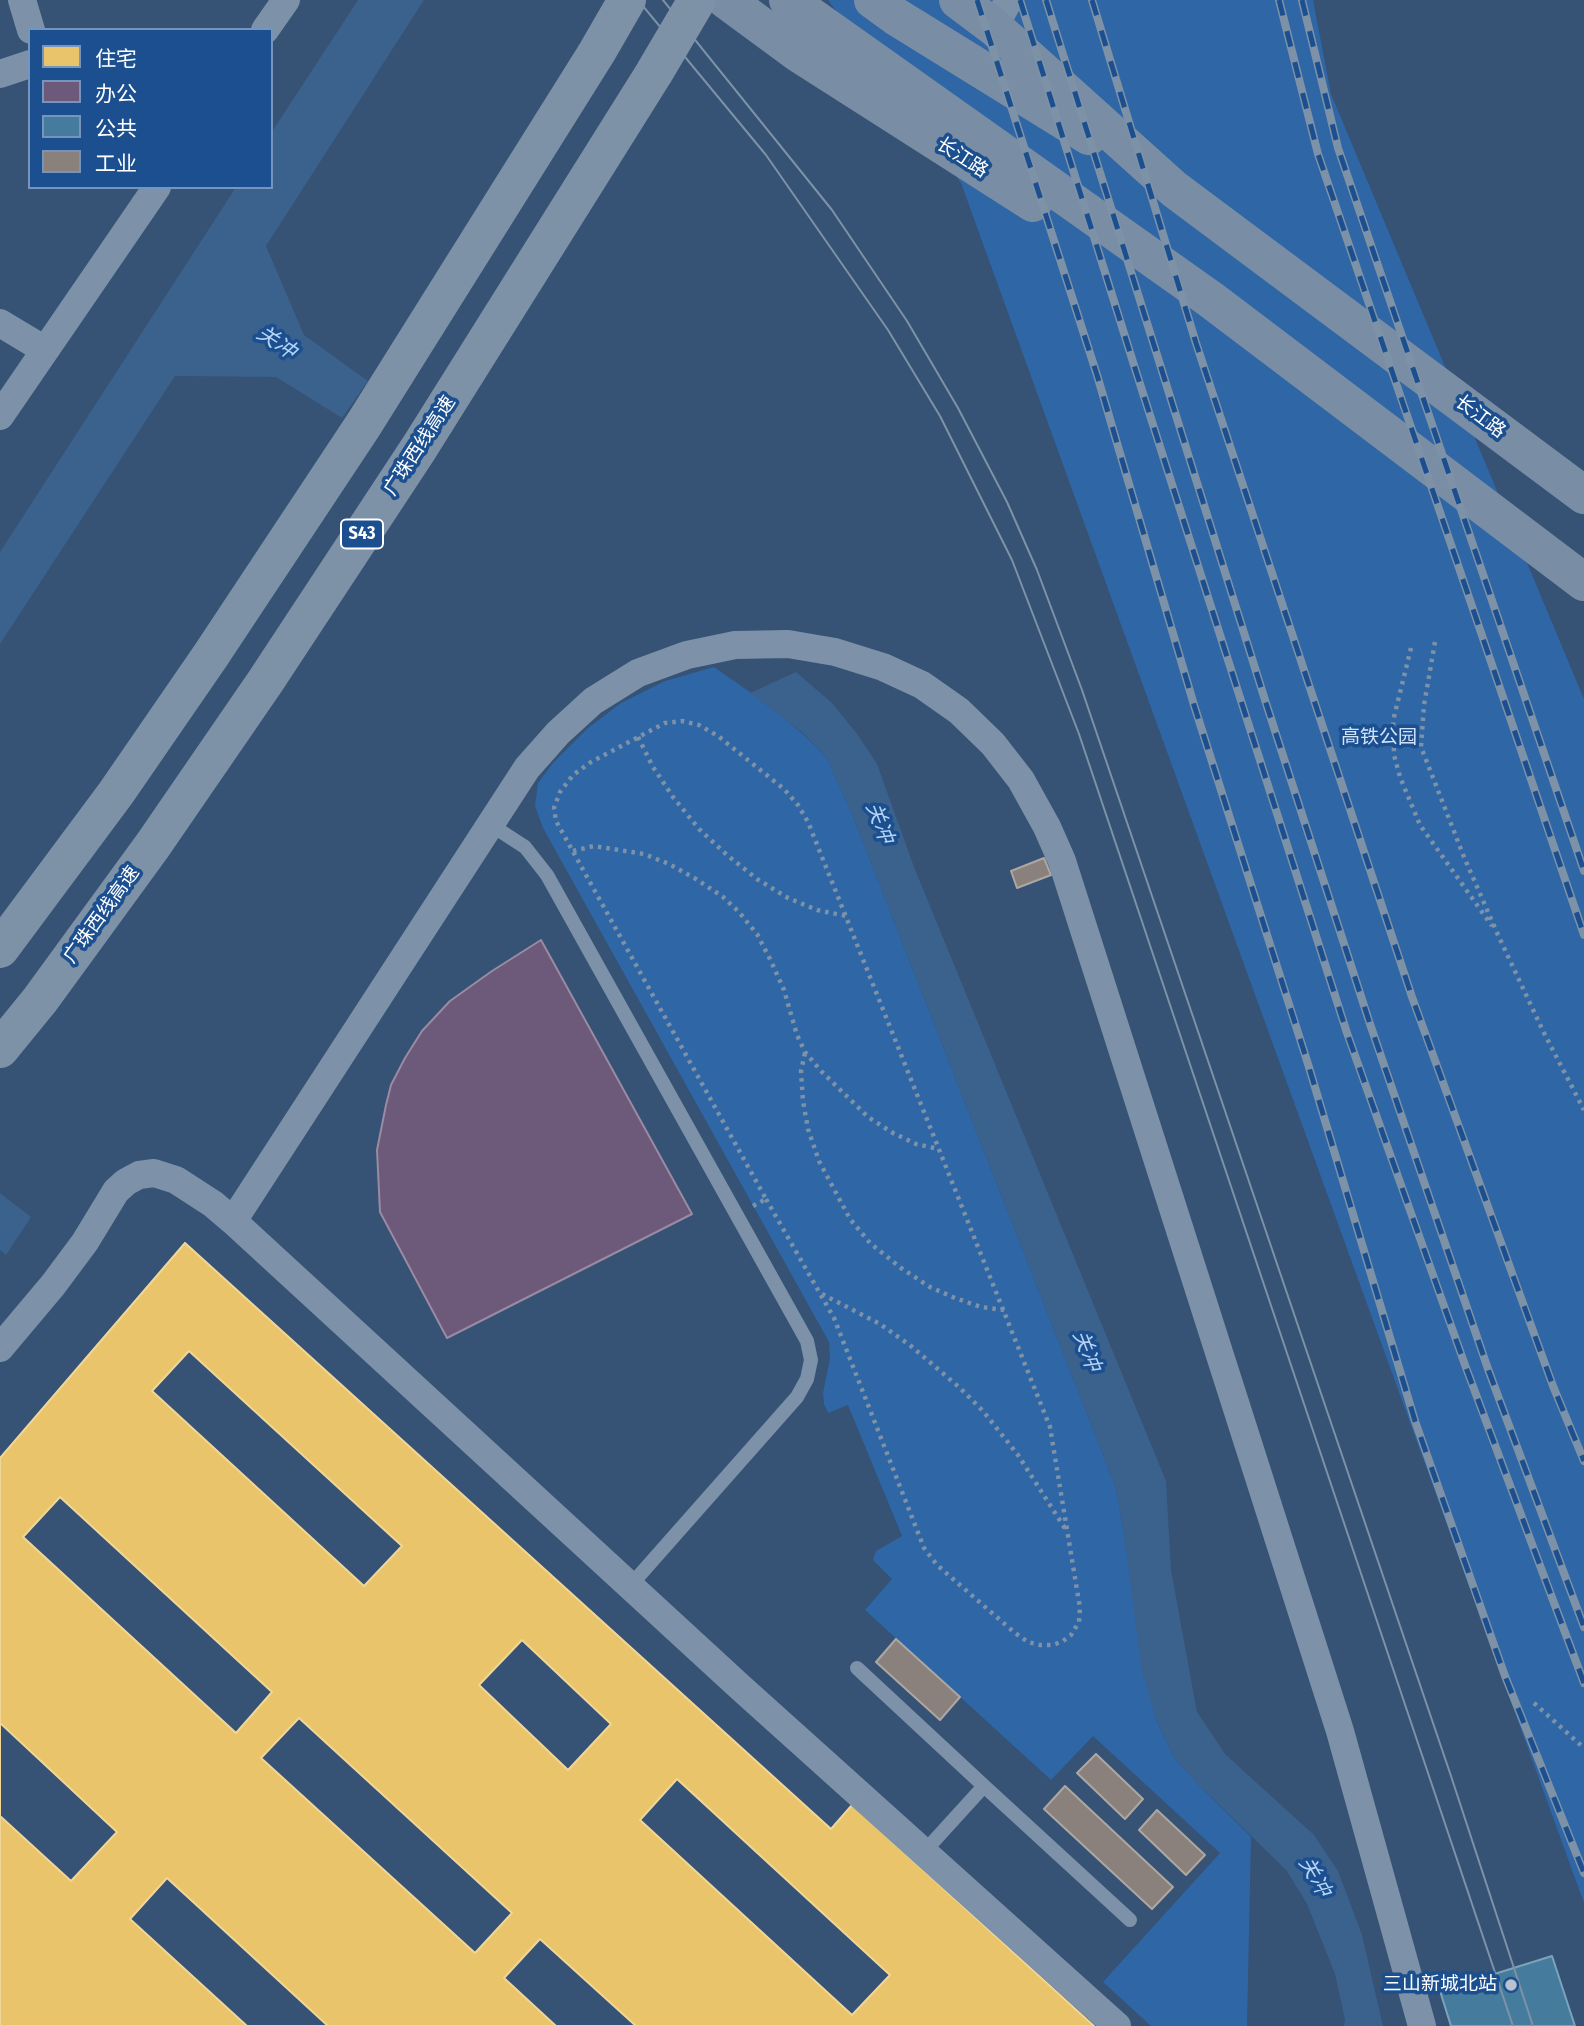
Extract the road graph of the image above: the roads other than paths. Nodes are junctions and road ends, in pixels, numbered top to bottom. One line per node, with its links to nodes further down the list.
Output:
1 (22, 0): 10 (street)
2 (286, 0): 11 (street)
3 (627, 0): 23 (highway)
4 (696, 0): 24 (highway, 广珠西线高速 / S43)
5 (726, 0): 16 (main road, 长江路)
6 (788, 0): 16 (main road, 长江路)
7 (873, 0): 15 (main road, 长江路)
8 (958, 0): 9 (main road, 长江路)
9 (1001, 14): 15 (main road, 长江路)
10 (30, 28)
11 (266, 28)
12 (28, 65): 13 (street)
13 (0, 74)
14 (156, 189): 18 (street)
15 (1174, 189): 20 (main road, 长江路)
16 (1210, 299): 21 (main road, 长江路)
17 (0, 323): 18 (street)
18 (45, 350): 19 (street)
19 (0, 416)
20 (1584, 495)
21 (1584, 582)
22 (491, 825): 25 (street); 27 (lane); 33 (street)
23 (0, 949)
24 (0, 1049)
25 (233, 1221): 26 (street); 27 (street)
26 (0, 1348)
27 (630, 1586): 30 (street)
28 (857, 1668): 29 (lane)
29 (984, 1786): 30 (lane); 31 (lane)
30 (924, 1852): 32 (street)
31 (1130, 1920)
32 (1117, 2026)
33 (1422, 2026)

